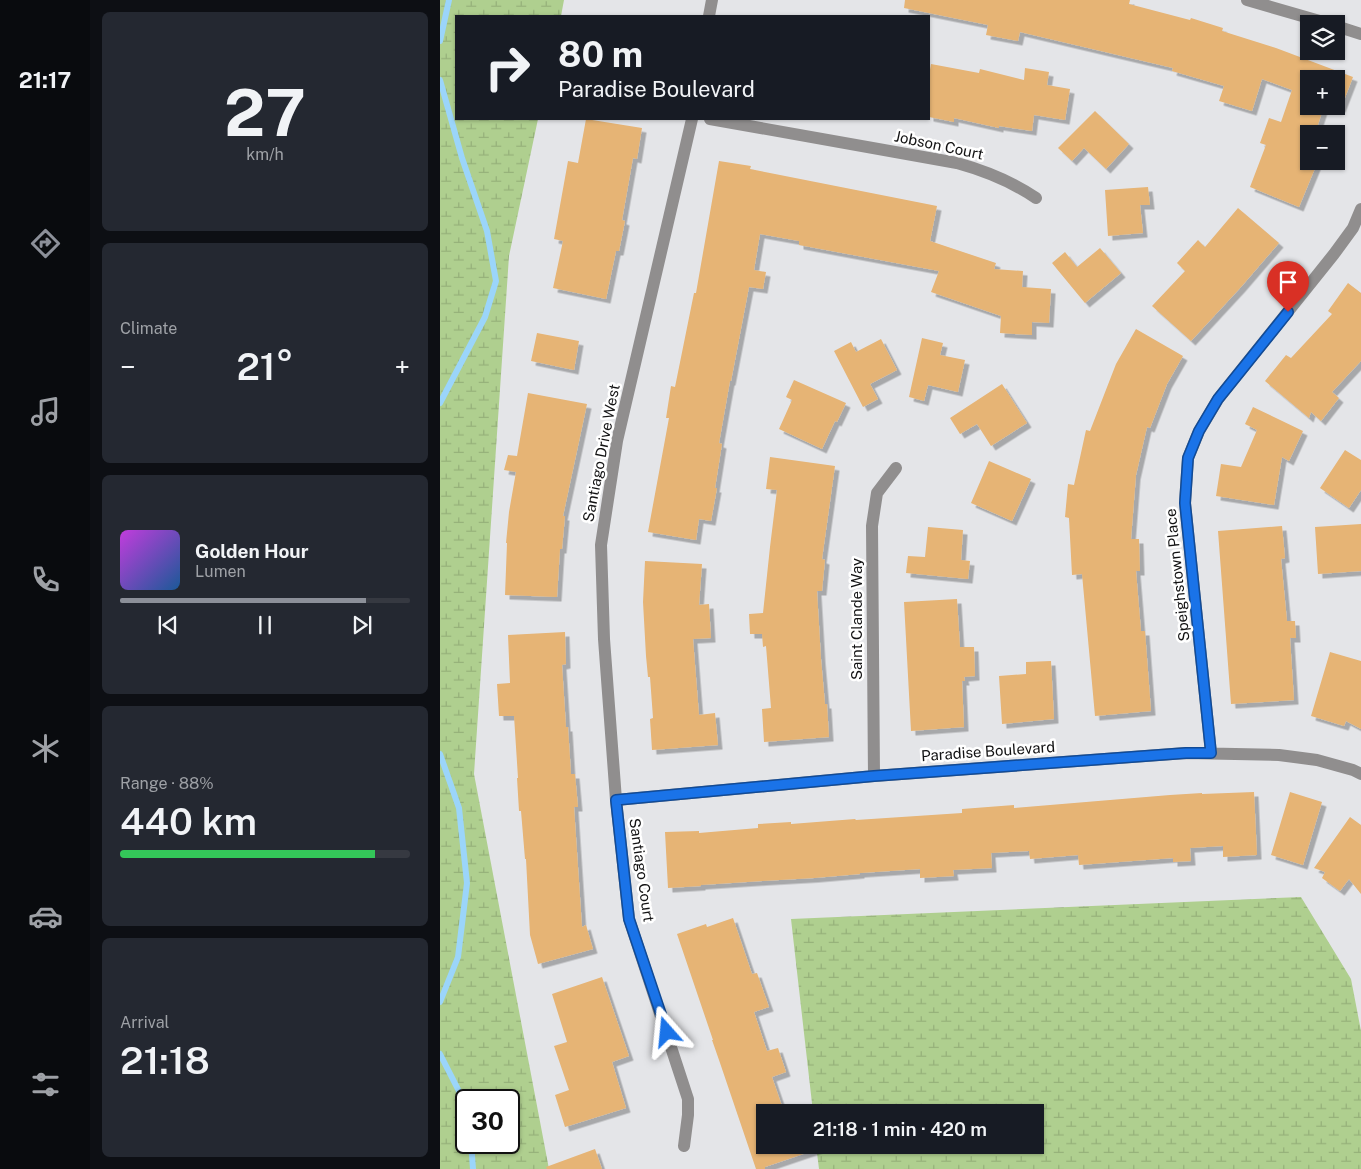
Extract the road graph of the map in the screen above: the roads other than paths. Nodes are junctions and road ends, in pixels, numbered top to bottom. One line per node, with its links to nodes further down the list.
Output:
1 (712, 0): 3 (street)
2 (1248, 0): 4 (street)
3 (709, 15)
4 (1300, 15)
5 (1345, 29): 6 (street)
6 (1361, 34)
7 (692, 120): 15 (street, Santiago Drive West)
8 (716, 120): 9 (street, Jobson Court)
9 (1036, 198)
10 (1361, 209): 12 (street, Speighstown Place)
11 (896, 468): 14 (street, Saint Clande Way)
12 (1211, 753): 13 (street, Paradise Boulevard); 14 (street, Paradise Boulevard)
13 (1361, 774)
14 (874, 776): 15 (street, Paradise Boulevard)
15 (616, 800): 16 (street, Santiago Court)
16 (684, 1146)

